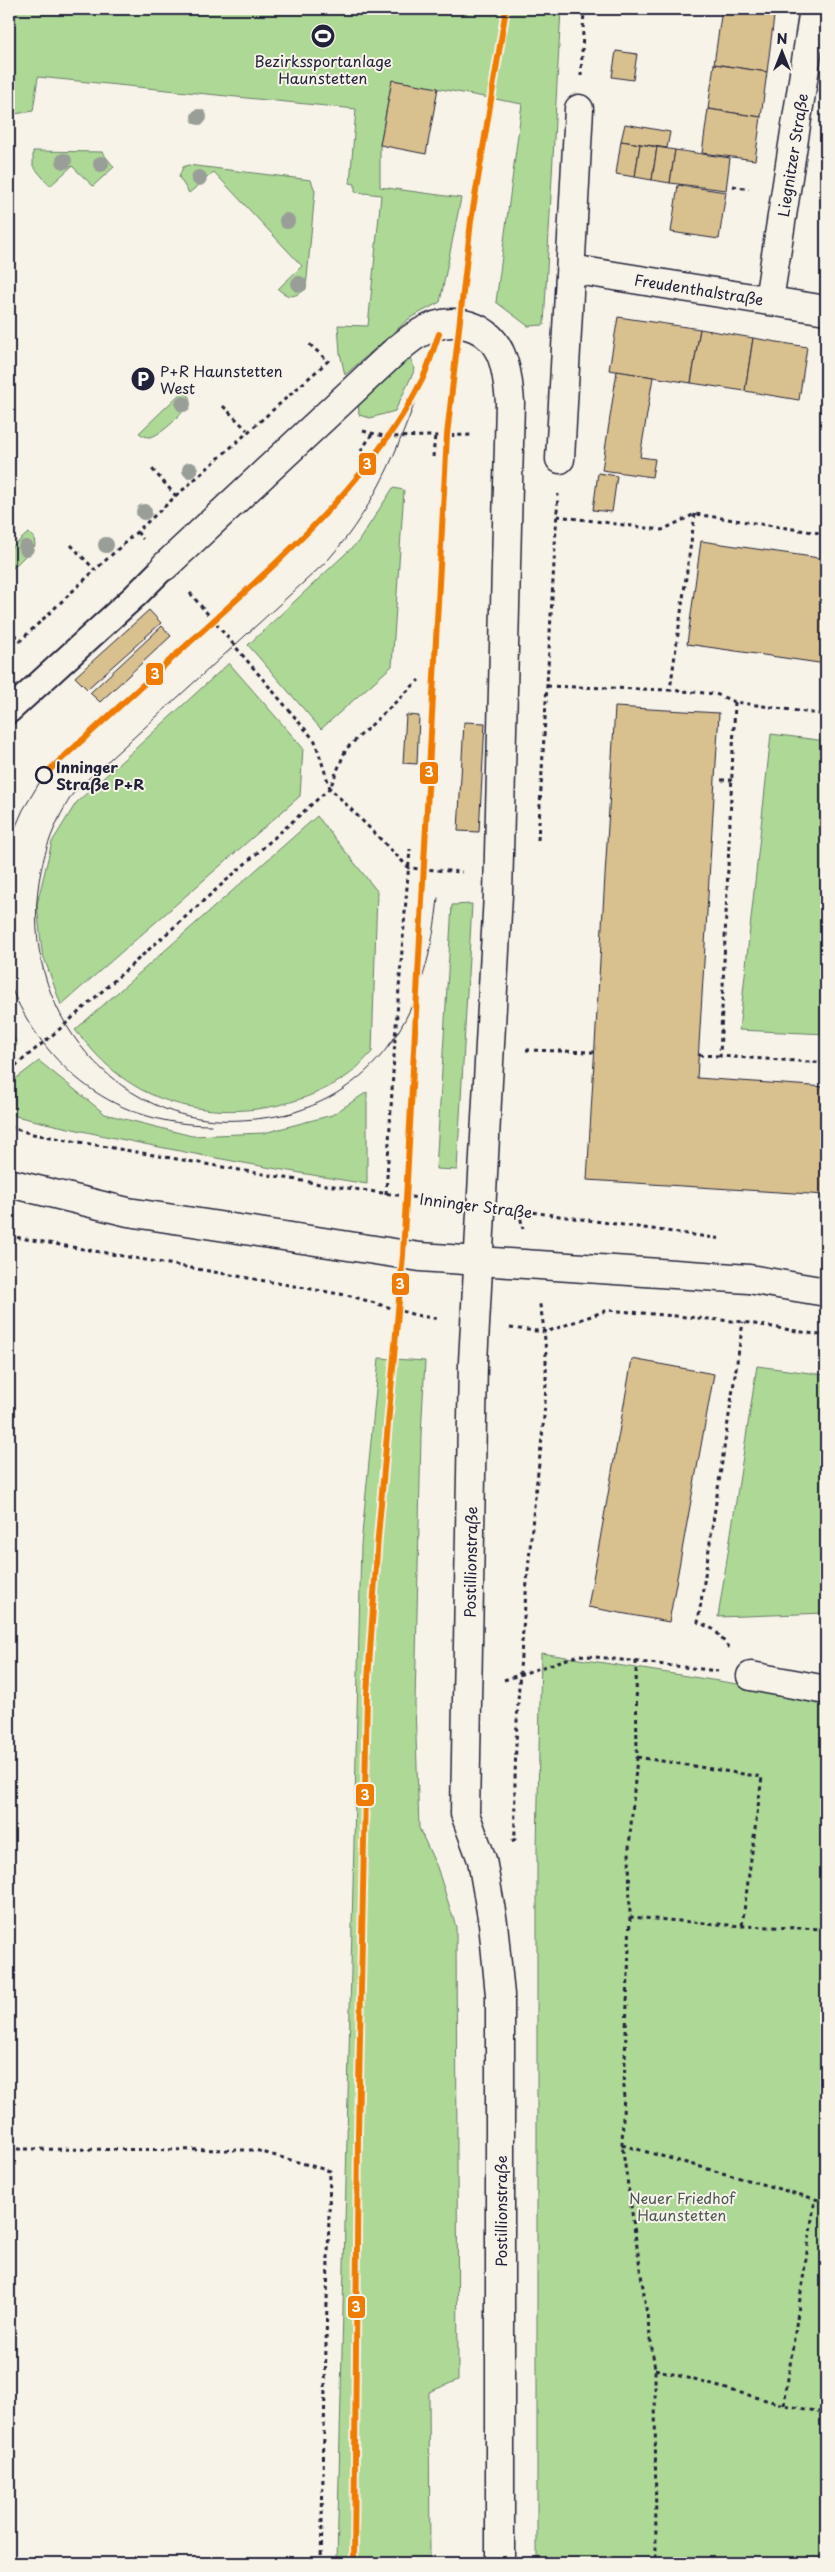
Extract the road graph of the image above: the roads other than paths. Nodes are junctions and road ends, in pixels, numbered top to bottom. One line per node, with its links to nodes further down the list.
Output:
1 (814, 9): 4 (street, Liegnitzer Straße)
2 (579, 109): 3 (street)
3 (571, 269): 4 (street, Freudenthalstraße); 6 (street)
4 (769, 300): 5 (street, Freudenthalstraße)
5 (826, 310)
6 (560, 459)
7 (165, 566): 8 (lane); 10 (street, Postillionstraße)
8 (9, 711)
9 (9, 1183): 10 (street)
10 (478, 1262): 11 (street); 14 (street, Postillionstraße)
11 (826, 1292)
12 (751, 1676): 13 (street)
13 (826, 1690)
14 (500, 2563)

